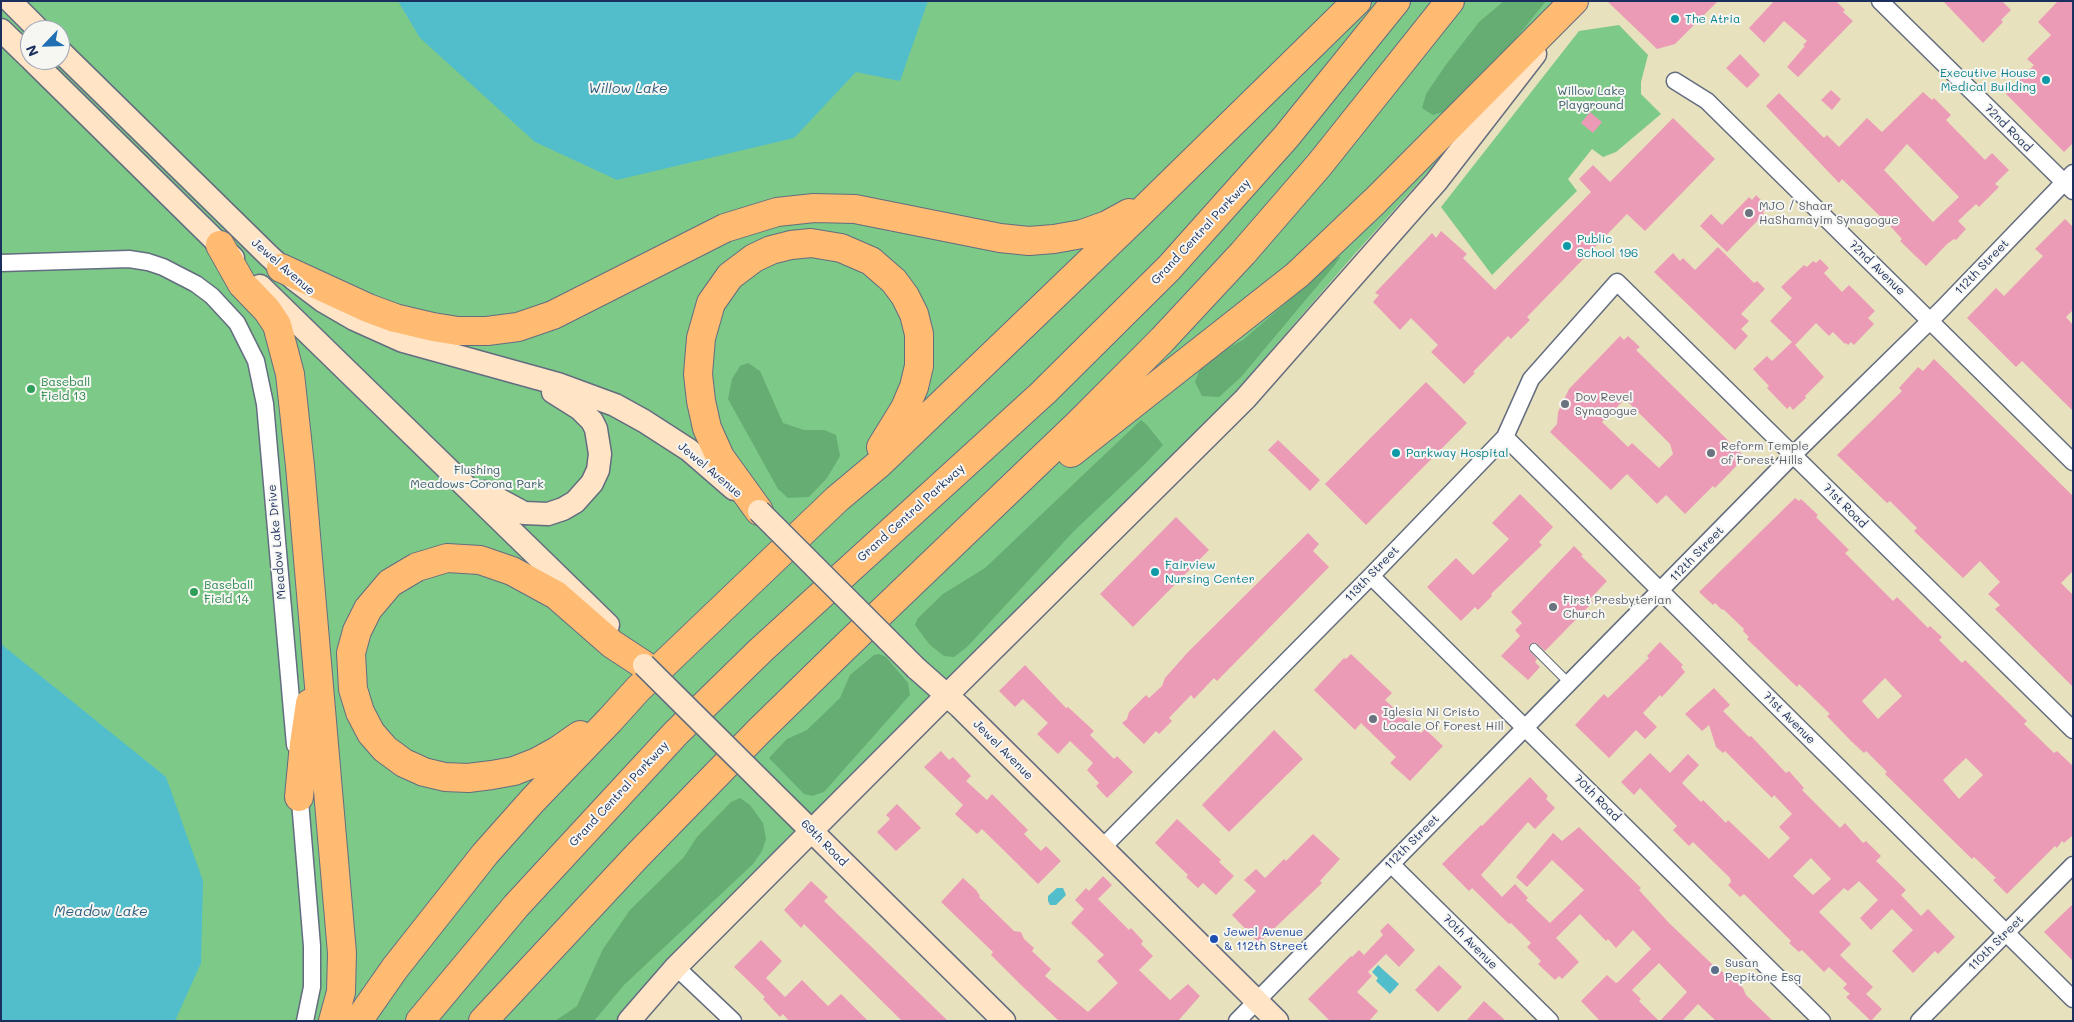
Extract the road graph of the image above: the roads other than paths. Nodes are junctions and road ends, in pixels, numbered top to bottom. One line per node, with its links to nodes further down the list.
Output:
1 (10, 1): 7 (street)
2 (1357, 1): 14 (highway)
3 (1396, 1): 49 (highway, Grand Central Parkway)
4 (1450, 1): 27 (highway)
5 (1575, 1): 27 (highway); 34 (street)
6 (1880, 1): 13 (street, 72nd Road)
7 (29, 20)
8 (1, 30): 9 (street)
9 (20, 48)
10 (70, 61): 17 (street, Jewel Avenue)
11 (42, 70): 15 (street)
12 (1676, 82): 19 (street, 72nd Avenue)
13 (2070, 182): 19 (street, 112th Street)
14 (1160, 194): 17 (highway); 25 (highway)
15 (220, 245): 24 (street); 30 (highway)
16 (1, 263): 37 (street, Meadow Lake Drive)
17 (281, 268): 20 (street, Jewel Avenue)
18 (1617, 282): 21 (street, 113th Street); 22 (street, 71st Road)
19 (1929, 321): 22 (street, 112th Street); 23 (street, 72nd Avenue)
20 (508, 370): 24 (street); 26 (street, Jewel Avenue)
21 (1505, 437): 28 (street, 113th Street); 29 (street, 71st Avenue)
22 (1793, 454): 29 (street, 112th Street); 36 (street, 71st Road)
23 (2073, 462)
24 (452, 472): 32 (street)
25 (838, 499): 26 (highway); 32 (highway)
26 (759, 511): 34 (street, Jewel Avenue, bridge)
27 (929, 566): 50 (highway)
28 (1372, 576): 35 (street, 70th Road); 39 (street, 113th Street)
29 (1660, 591): 33 (street, 112th Street); 42 (street, 71st Avenue)
30 (316, 644): 37 (highway); 47 (highway)
31 (1534, 648): 33 (lane)
32 (641, 677): 32 (highway); 38 (street, 69th Road, bridge); 48 (highway)
33 (1569, 683): 35 (street, 112th Street)
34 (947, 696): 38 (street); 39 (street, Jewel Avenue)
35 (1525, 728): 40 (street, 112th Street); 57 (street, 70th Road)
36 (2073, 730)
37 (299, 797): 46 (street, Meadow Lake Drive)
38 (812, 831): 43 (street); 53 (street, 69th Road)
39 (1102, 848): 45 (street, Jewel Avenue)
40 (1391, 864): 45 (street, 112th Street); 56 (street, 70th Avenue)
41 (2073, 865): 42 (street, 110th Street)
42 (2006, 933): 44 (street, 71st Avenue); 58 (street, 110th Street)
43 (676, 967): 51 (street); 52 (street)
44 (2073, 999)
45 (1256, 1001): 54 (street, 112th Street); 55 (street, Jewel Avenue)
46 (305, 1021)
47 (333, 1021)
48 (358, 1021)
49 (420, 1021)
50 (483, 1021)
51 (629, 1021)
52 (733, 1021)
53 (1004, 1021)
54 (1236, 1021)
55 (1277, 1021)
56 (1550, 1021)
57 (1822, 1021)
58 (1919, 1021)

